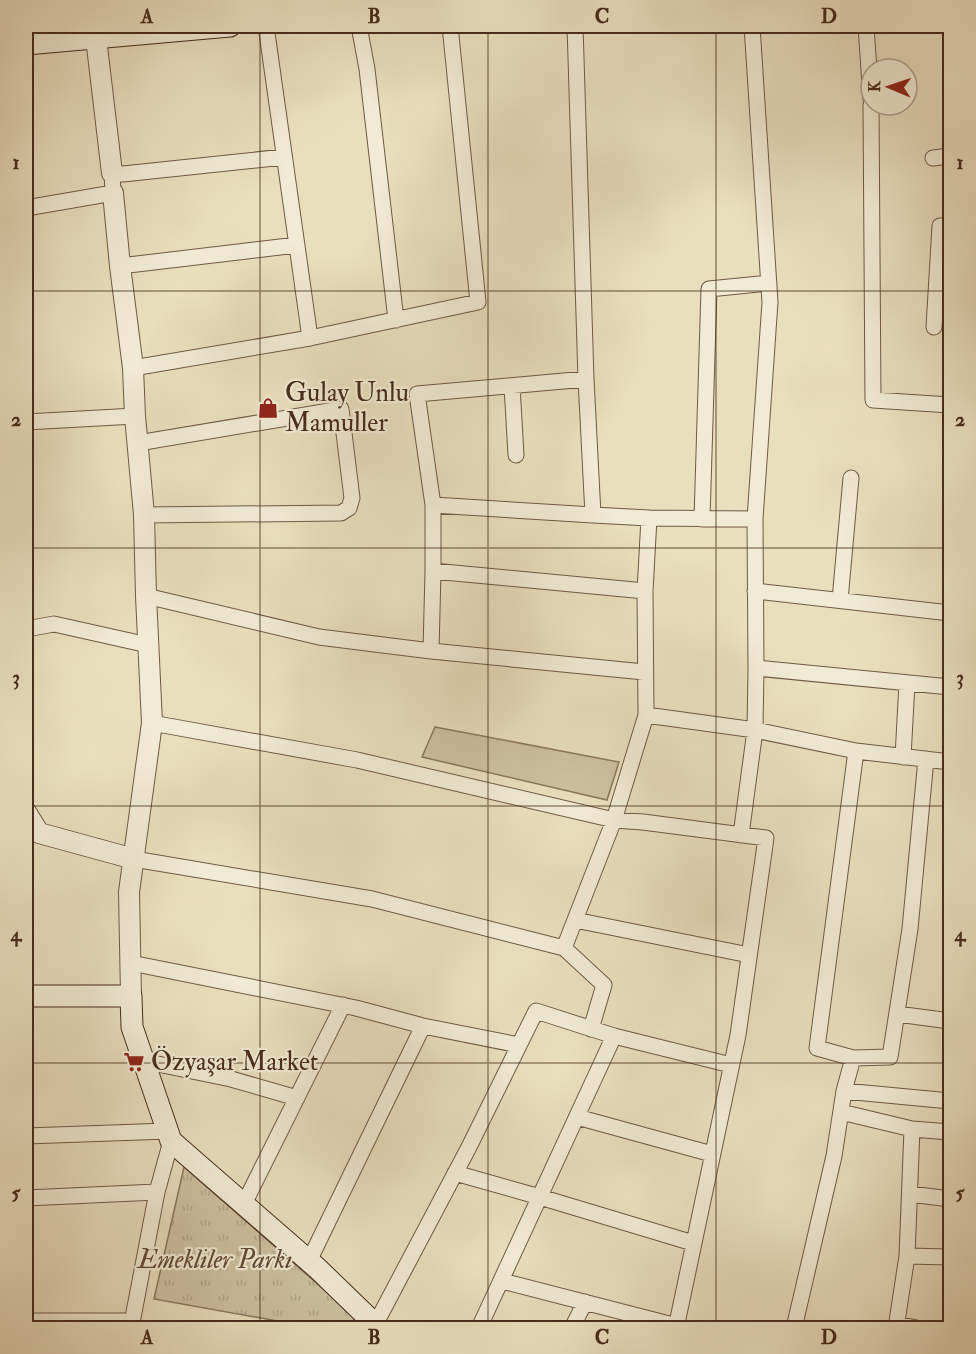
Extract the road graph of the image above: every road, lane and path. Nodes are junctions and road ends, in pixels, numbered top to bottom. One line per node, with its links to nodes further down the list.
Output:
1 (230, 26): 9 (main road)
2 (266, 26): 14 (street)
3 (359, 26): 23 (street)
4 (450, 26): 23 (street)
5 (575, 26): 27 (street)
6 (752, 26): 22 (street)
7 (866, 26): 11 (street)
8 (73, 33): 9 (main road); 10 (main road)
9 (96, 38): 16 (street)
10 (26, 44)
11 (868, 57)
12 (871, 117): 29 (street)
13 (951, 156): 15 (street)
14 (284, 157): 16 (street); 20 (street)
15 (933, 158)
16 (112, 173): 17 (street)
17 (113, 193): 18 (street); 21 (street)
18 (26, 208)
19 (951, 226): 24 (street)
20 (297, 245): 21 (street); 25 (street)
21 (120, 266): 26 (street)
22 (769, 283): 39 (street); 40 (street)
23 (396, 320): 25 (street)
24 (934, 327)
25 (310, 338): 26 (street)
26 (133, 368): 30 (street)
27 (586, 379): 28 (street); 37 (street)
28 (512, 386): 33 (street); 35 (street)
29 (951, 405)
30 (135, 416): 31 (street); 32 (street)
31 (26, 422)
32 (138, 443): 36 (street); 36 (street)
33 (516, 455)
34 (851, 478): 45 (street)
35 (433, 505): 37 (street); 41 (street)
36 (144, 515): 44 (street)
37 (593, 515): 38 (street)
38 (649, 518): 39 (street); 42 (street)
39 (702, 519): 40 (street)
40 (755, 519): 43 (street)
41 (433, 571): 42 (street); 49 (street)
42 (645, 591): 51 (street)
43 (755, 591): 45 (street); 50 (street)
44 (146, 596): 48 (street); 49 (street)
45 (840, 600): 46 (street)
46 (951, 613)
47 (26, 629): 48 (street)
48 (148, 645): 55 (street)
49 (431, 651): 51 (street)
50 (756, 668): 52 (street); 56 (street)
51 (644, 672): 54 (street)
52 (907, 682): 53 (street); 58 (street)
53 (951, 687)
54 (646, 715): 56 (street); 62 (street)
55 (152, 723): 62 (street); 64 (street)
56 (755, 730): 57 (street); 63 (street)
57 (856, 751): 58 (street); 78 (street)
58 (903, 757): 59 (street)
59 (926, 759): 60 (street); 72 (street)
60 (951, 762)
61 (26, 812): 64 (street)
62 (614, 820): 63 (street); 65 (street)
63 (741, 835): 67 (street)
64 (134, 859): 66 (street); 68 (street)
65 (575, 920): 66 (street); 67 (street)
66 (564, 948): 75 (street)
67 (749, 956): 80 (street)
68 (130, 963): 70 (street); 71 (street)
69 (26, 996): 70 (main road)
70 (131, 996): 79 (main road)
71 (343, 1005): 74 (street); 82 (street)
72 (897, 1014): 73 (street); 78 (street)
73 (951, 1021)
74 (423, 1026): 77 (street); 101 (street)
75 (591, 1029): 76 (street); 77 (street)
76 (614, 1036): 80 (street); 85 (street)
77 (519, 1045): 91 (street)
78 (852, 1058): 81 (street)
79 (143, 1061): 82 (street); 89 (main road)
80 (732, 1065): 90 (street)
81 (844, 1091): 83 (street); 84 (street)
82 (297, 1098): 97 (street)
83 (951, 1101)
84 (841, 1112): 86 (street); 111 (street)
85 (577, 1118): 90 (street); 94 (street)
86 (912, 1129): 87 (street); 93 (street)
87 (951, 1132)
88 (26, 1136): 89 (street)
89 (170, 1136): 92 (street); 97 (main road)
90 (712, 1154): 98 (street)
91 (455, 1173): 94 (street); 107 (street)
92 (157, 1192): 95 (street); 105 (street)
93 (910, 1194): 96 (street); 99 (street)
94 (540, 1197): 98 (street); 102 (street)
95 (26, 1198)
96 (951, 1199)
97 (244, 1204): 101 (main road)
98 (693, 1243): 108 (street)
99 (907, 1256): 100 (street); 106 (street)
100 (951, 1257)
101 (309, 1261): 107 (main road)
102 (502, 1281): 103 (street); 109 (street)
103 (585, 1302): 108 (street); 110 (street)
104 (26, 1321): 105 (street)
105 (133, 1325)
106 (896, 1326): 112 (street)
107 (377, 1327)
108 (676, 1327)
109 (479, 1329)
110 (572, 1329)
111 (794, 1329)
112 (916, 1329)

